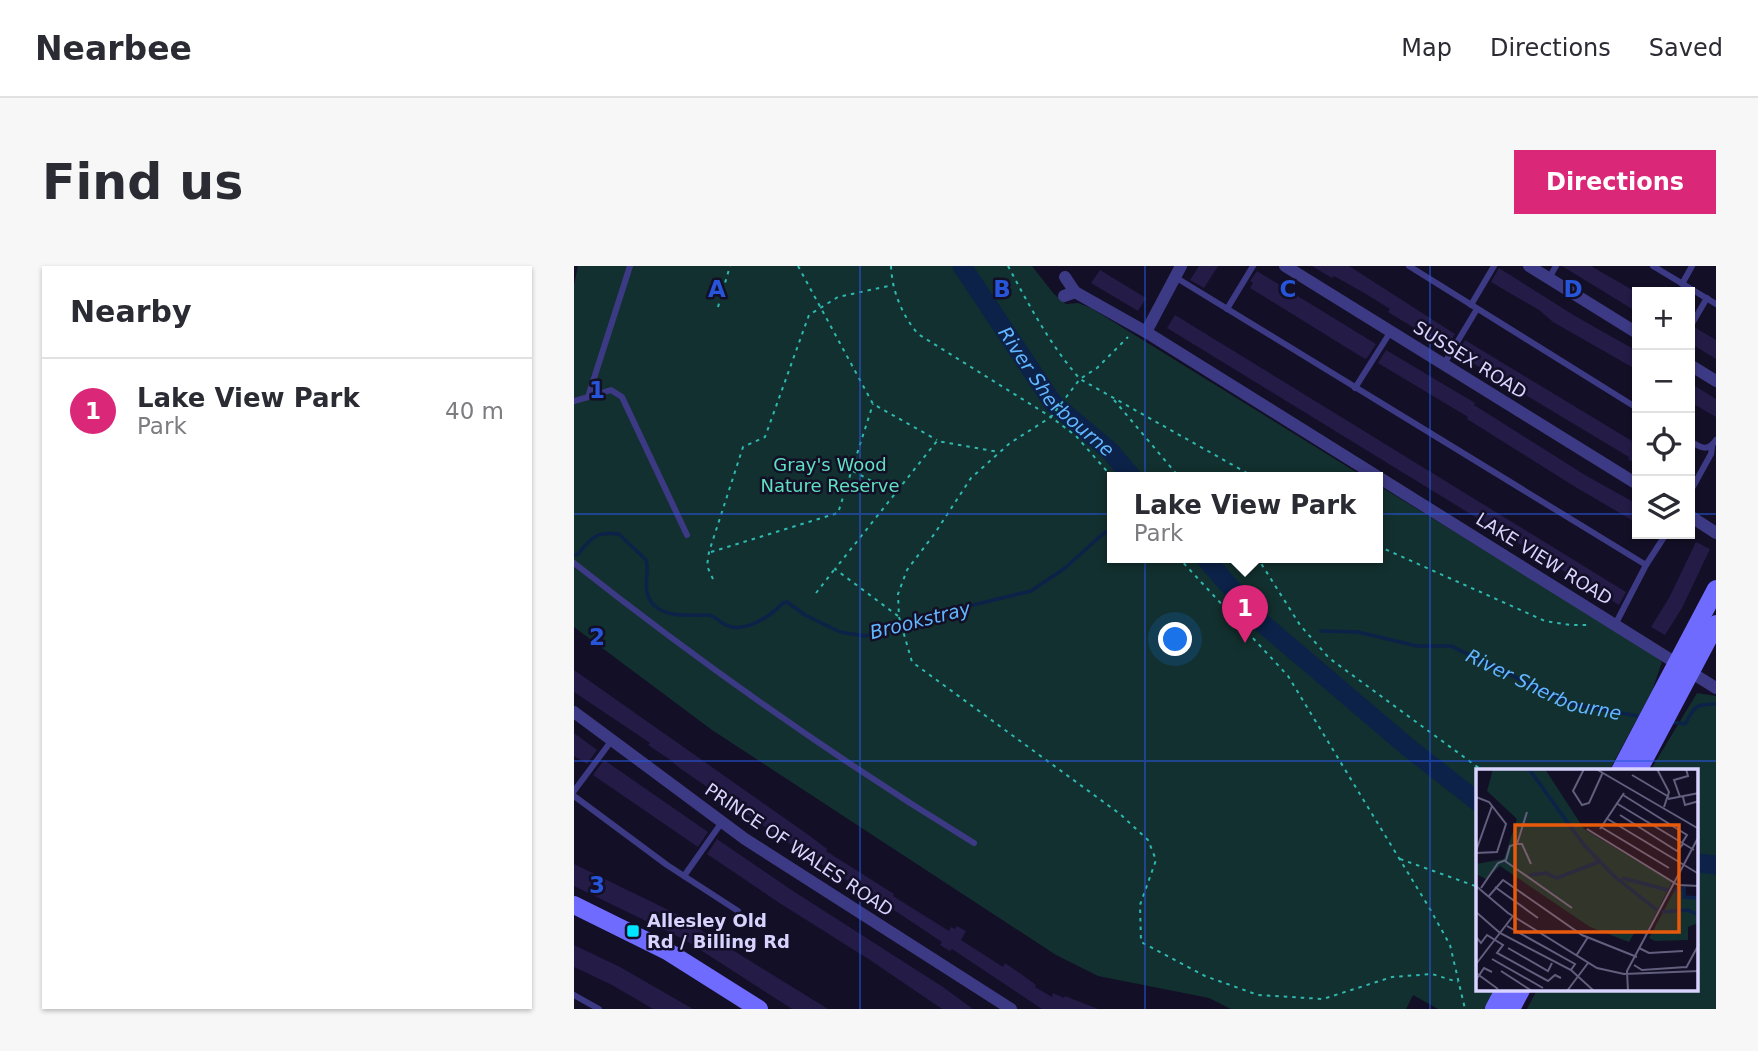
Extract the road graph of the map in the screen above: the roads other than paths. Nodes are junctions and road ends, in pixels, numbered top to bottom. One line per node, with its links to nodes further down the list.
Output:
1 (630, 266): 26 (lane)
2 (1253, 266): 17 (lane)
3 (1285, 266): 21 (street, SUSSEX ROAD)
4 (1409, 266): 16 (lane)
5 (1494, 266): 16 (lane)
6 (1529, 266): 12 (street)
7 (1556, 266): 12 (lane)
8 (1653, 266): 13 (lane)
9 (1692, 266): 13 (lane)
10 (1178, 272): 17 (lane); 19 (street)
11 (1065, 277): 19 (street, LAKE VIEW ROAD)
12 (1549, 278): 20 (street)
13 (1682, 284): 14 (lane)
14 (1707, 298): 15 (lane); 18 (lane)
15 (1716, 304)
16 (1474, 307): 22 (lane); 28 (lane)
17 (1227, 309): 25 (lane)
18 (1695, 318)
19 (1140, 329): 32 (street, LAKE VIEW ROAD)
20 (1632, 330)
21 (1391, 331): 22 (street, SUSSEX ROAD); 25 (lane)
22 (1444, 365): 34 (street, SUSSEX ROAD)
23 (1695, 368): 24 (street)
24 (1716, 381)
25 (1355, 388): 41 (lane)
26 (588, 397): 27 (lane); 38 (lane)
27 (574, 401)
28 (1632, 405)
29 (1716, 440): 31 (lane)
30 (1695, 444): 31 (lane)
31 (1712, 447): 35 (lane)
32 (1369, 472)
33 (1383, 480): 44 (street, LAKE VIEW ROAD)
34 (1632, 481)
35 (1695, 483)
36 (1695, 519): 37 (street)
37 (1716, 533)
38 (687, 535)
39 (1663, 539): 41 (lane)
40 (574, 563): 54 (lane)
41 (1646, 565): 44 (lane)
42 (1716, 589): 45 (main road)
43 (1716, 624): 45 (main road)
44 (1615, 625): 45 (street, LAKE VIEW ROAD)
45 (1683, 668): 46 (street, LAKE VIEW ROAD); 48 (main road)
46 (1716, 688)
47 (574, 712): 49 (street, PRINCE OF WALES ROAD)
48 (1652, 727): 50 (main road); 51 (main road)
49 (612, 740): 52 (lane); 53 (street, PRINCE OF WALES ROAD)
50 (1621, 769)
51 (1639, 769)
52 (574, 794): 55 (lane)
53 (722, 822): 55 (lane); 65 (street, PRINCE OF WALES ROAD)
54 (974, 843)
55 (684, 876): 57 (lane)
56 (574, 905): 64 (main road)
57 (738, 911)
58 (574, 919): 63 (main road)
59 (1503, 992): 66 (main road)
60 (1520, 992): 67 (main road)
61 (574, 995): 62 (lane)
62 (599, 1009)
63 (740, 1009)
64 (759, 1009)
65 (1011, 1009)
66 (1494, 1009)
67 (1511, 1009)

